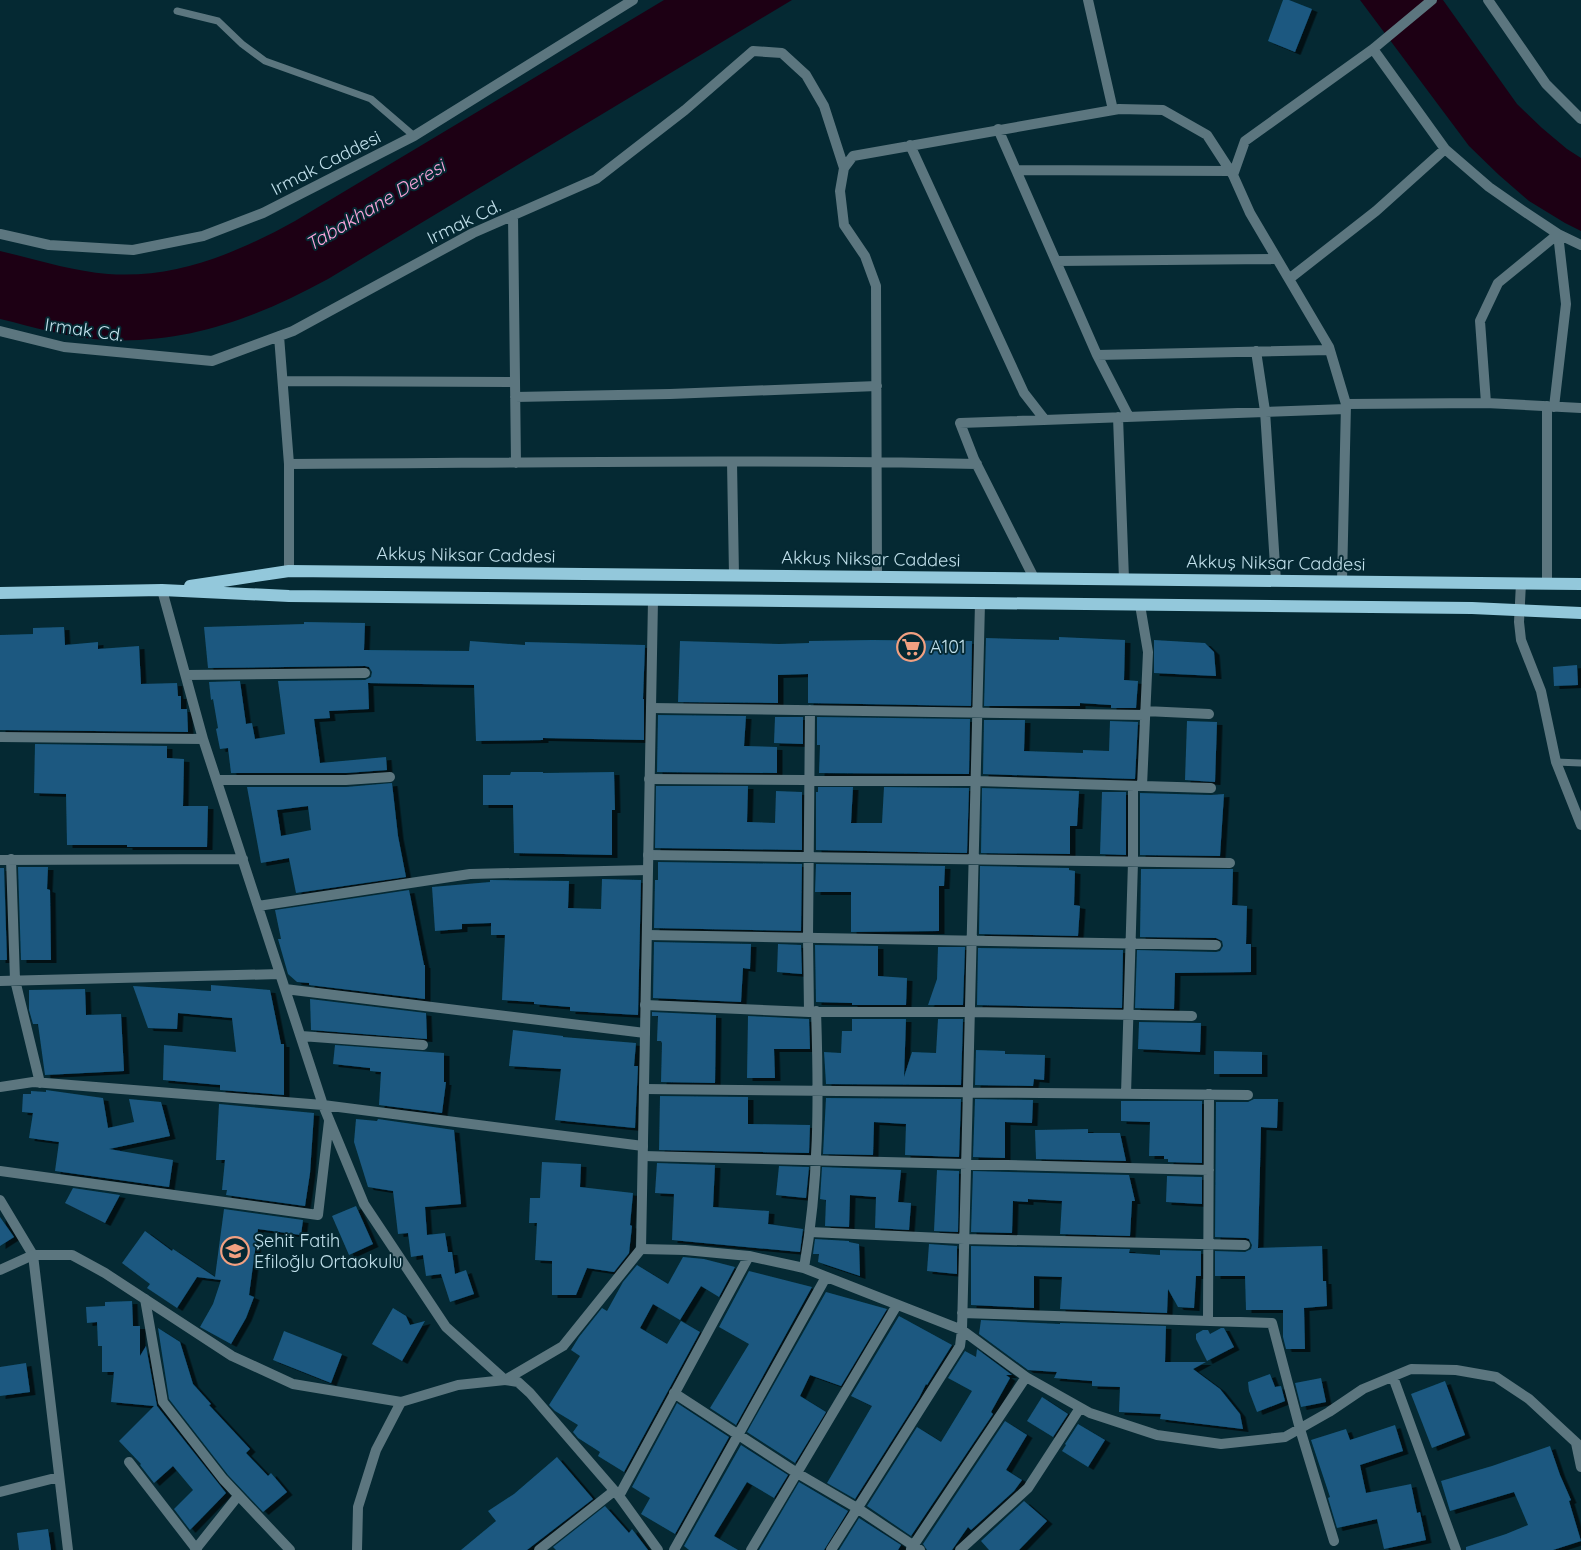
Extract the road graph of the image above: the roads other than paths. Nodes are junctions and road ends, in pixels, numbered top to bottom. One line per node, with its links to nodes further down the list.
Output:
1 (634, 0): 10 (street, Irmak Caddesi)
2 (1088, 0): 7 (street)
3 (1432, 0): 6 (street)
4 (1488, 0): 8 (street)
5 (177, 11): 10 (lane)
6 (1373, 50): 12 (street); 15 (street)
7 (1113, 110): 9 (street); 15 (street)
8 (1581, 120)
9 (998, 129): 11 (street); 14 (street)
10 (414, 136): 17 (street, Irmak Caddesi)
11 (910, 145): 13 (street); 39 (street)
12 (1444, 149): 18 (street); 22 (street)
13 (844, 168): 16 (street, Irmak Cd.); 30 (street)
14 (1016, 170): 15 (street); 21 (street)
15 (1232, 173): 20 (street)
16 (513, 215): 24 (street, Irmak Cd.); 29 (street)
17 (0, 234)
18 (1558, 234): 19 (street); 32 (street); 34 (street)
19 (1581, 244)
20 (1277, 259): 21 (street); 22 (street)
21 (1056, 261): 27 (street)
22 (1289, 279): 25 (street)
23 (0, 332): 24 (street, Irmak Cd.)
24 (279, 336): 28 (street)
25 (1330, 350): 26 (street); 33 (street)
26 (1256, 351): 27 (street); 36 (street)
27 (1097, 354): 38 (street)
28 (283, 381): 29 (street); 43 (street)
29 (515, 382): 31 (street)
30 (877, 386): 31 (street); 41 (street)
31 (515, 397): 42 (street)
32 (1486, 403): 33 (street); 34 (street)
33 (1346, 406): 36 (street); 51 (street)
34 (1550, 407): 35 (street); 53 (street)
35 (1581, 408)
36 (1265, 412): 38 (street); 50 (street)
37 (1118, 417): 38 (street); 39 (street); 49 (street)
38 (1129, 417)
39 (1045, 420): 44 (street)
40 (732, 462): 41 (street); 42 (street); 46 (street)
41 (877, 462): 44 (street); 47 (street)
42 (516, 463): 43 (street)
43 (289, 464): 45 (street)
44 (977, 464): 48 (street)
45 (289, 571): 46 (main road, Akkuş Niksar Caddesi); 55 (main road, Akkuş Niksar Caddesi)
46 (734, 575): 47 (main road, Akkuş Niksar Caddesi)
47 (876, 577): 48 (main road, Akkuş Niksar Caddesi)
48 (1034, 578): 49 (main road, Akkuş Niksar Caddesi)
49 (1124, 579): 50 (main road, Akkuş Niksar Caddesi)
50 (1276, 581): 51 (main road, Akkuş Niksar Caddesi)
51 (1342, 581): 52 (main road, Akkuş Niksar Caddesi)
52 (1521, 583): 53 (main road, Akkuş Niksar Caddesi); 60 (street)
53 (1547, 583): 54 (main road, Akkuş Niksar Caddesi)
54 (1581, 584)
55 (162, 590): 56 (main road, Akkuş Niksar Caddesi); 57 (main road, Akkuş Niksar Caddesi); 63 (street)
56 (0, 593)
57 (652, 600): 58 (main road, Akkuş Niksar Caddesi); 64 (street)
58 (980, 604): 59 (main road, Akkuş Niksar Caddesi); 66 (street)
59 (1140, 605): 60 (main road, Akkuş Niksar Caddesi); 67 (street)
60 (1519, 609): 61 (main road, Akkuş Niksar Caddesi); 71 (street)
61 (1581, 612)
62 (365, 673): 63 (street)
63 (186, 675): 70 (street)
64 (651, 708): 65 (street); 74 (street)
65 (810, 710): 66 (street); 76 (street)
66 (978, 713): 67 (street); 77 (street)
67 (1145, 713): 68 (street); 78 (street)
68 (1209, 714)
69 (0, 737): 70 (street)
70 (204, 739): 75 (street)
71 (1556, 762): 72 (lane); 80 (street)
72 (1581, 763)
73 (390, 777): 75 (street)
74 (650, 779): 76 (street); 81 (street)
75 (217, 780): 83 (street)
76 (809, 781): 77 (street); 82 (street)
77 (976, 782): 78 (street); 85 (street)
78 (1138, 786): 79 (street); 86 (street)
79 (1211, 788)
80 (1581, 825)
81 (648, 855): 82 (street); 88 (street)
82 (808, 857): 85 (street); 91 (street)
83 (243, 859): 84 (street); 89 (street)
84 (5, 860): 96 (street)
85 (974, 860): 86 (street); 92 (street)
86 (1133, 862): 87 (street); 93 (street)
87 (1230, 863)
88 (648, 870): 89 (street); 90 (street)
89 (258, 906): 95 (street)
90 (647, 935): 91 (street); 99 (street)
91 (808, 938): 92 (street); 100 (street)
92 (972, 941): 93 (street); 101 (street)
93 (1131, 944): 94 (street); 102 (street)
94 (1216, 945)
95 (280, 974): 96 (street); 98 (street)
96 (15, 980): 97 (street); 107 (street)
97 (0, 981)
98 (285, 989): 104 (street); 105 (street)
99 (645, 1005): 100 (street); 104 (street)
100 (812, 1012): 101 (street); 110 (street)
101 (970, 1012): 102 (street); 111 (street)
102 (1128, 1015): 103 (street); 112 (street)
103 (1192, 1016)
104 (645, 1033): 109 (street)
105 (301, 1036): 106 (street); 115 (street)
106 (423, 1045)
107 (40, 1083): 108 (street); 115 (street)
108 (0, 1087)
109 (644, 1089): 110 (street); 117 (street)
110 (818, 1090): 111 (street); 118 (street)
111 (968, 1092): 112 (street); 119 (street)
112 (1126, 1094): 113 (street)
113 (1209, 1094): 114 (street); 120 (street)
114 (1248, 1095)
115 (323, 1105): 116 (street); 117 (street)
116 (329, 1119): 121 (street); 140 (street)
117 (643, 1151): 118 (street); 127 (street)
118 (817, 1161): 119 (street); 123 (street)
119 (966, 1165): 120 (street); 124 (street)
120 (1209, 1170): 125 (street)
121 (0, 1171)
122 (0, 1200): 128 (street)
123 (810, 1232): 124 (street); 130 (street)
124 (964, 1239): 125 (street); 135 (street)
125 (1208, 1244): 126 (street); 136 (street)
126 (1245, 1245)
127 (641, 1249): 129 (street); 140 (street)
128 (33, 1255): 131 (street); 133 (street); 150 (street)
129 (748, 1256): 130 (street); 141 (street)
130 (804, 1268): 132 (street)
131 (0, 1270)
132 (826, 1278): 134 (street); 145 (street)
133 (145, 1299): 142 (street); 153 (street)
134 (897, 1305): 137 (street); 149 (street)
135 (962, 1313): 136 (street); 137 (street)
136 (1208, 1321): 144 (street)
137 (962, 1330): 138 (street); 154 (street)
138 (1026, 1376): 143 (street); 156 (street)
139 (1393, 1376): 144 (street); 146 (street); 167 (street)
140 (505, 1380): 142 (street); 152 (street)
141 (674, 1393): 145 (street); 152 (street)
142 (400, 1402): 160 (street)
143 (1080, 1408): 144 (street); 166 (street)
144 (1300, 1429): 155 (street)
145 (738, 1435): 149 (street); 163 (street)
146 (1578, 1445): 148 (street)
147 (129, 1462): 158 (street)
148 (1581, 1467)
149 (797, 1473): 154 (street); 164 (street)
150 (59, 1477): 151 (street); 157 (street)
151 (0, 1492)
152 (616, 1493): 161 (street); 162 (street)
153 (238, 1496): 158 (street); 159 (street)
154 (858, 1508): 156 (street); 165 (street)
155 (1334, 1541)
156 (915, 1548)
157 (68, 1550)
158 (196, 1550)
159 (290, 1550)
160 (357, 1550)
161 (539, 1550)
162 (658, 1550)
163 (674, 1550)
164 (751, 1550)
165 (831, 1550)
166 (960, 1550)
167 (1456, 1550)

